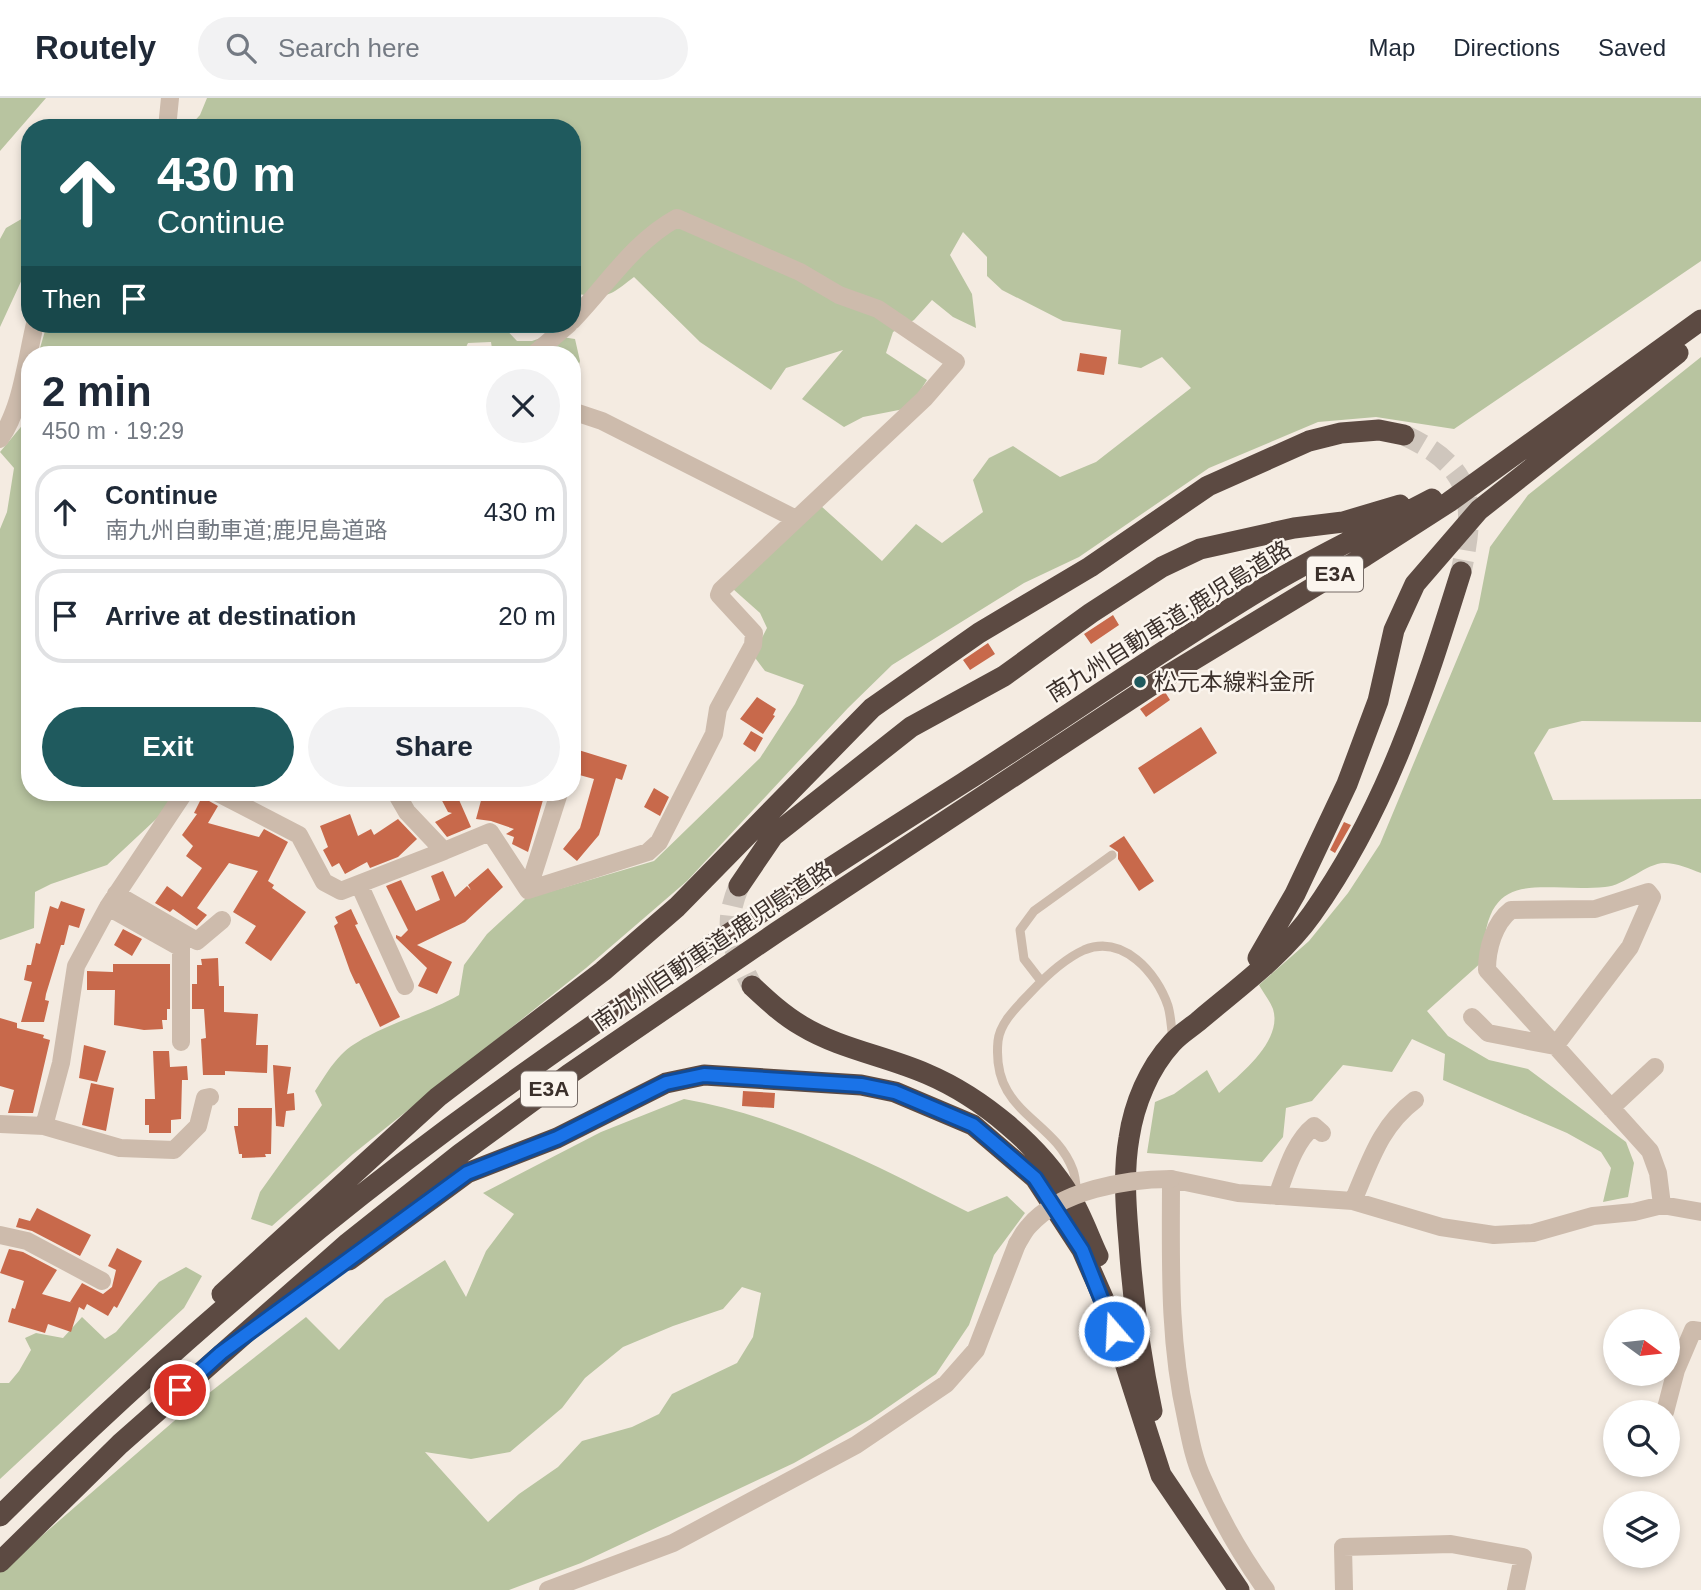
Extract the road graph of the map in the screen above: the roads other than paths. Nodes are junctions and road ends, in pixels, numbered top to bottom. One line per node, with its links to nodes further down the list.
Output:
1 (170, 98): 2 (street)
2 (168, 119)
3 (581, 311): 14 (street)
4 (1701, 320): 12 (highway, 南九州自動車道;鹿児島道路 / E3A)
5 (558, 333): 7 (street)
6 (1701, 335): 31 (highway)
7 (543, 346)
8 (21, 382): 11 (street)
9 (581, 414): 14 (street)
10 (1404, 435): 55 (highway)
11 (0, 439)
12 (1514, 456): 13 (highway, 南九州自動車道;鹿児島道路 / E3A); 51 (highway, 南九州自動車道;鹿児島道路 / E3A)
13 (1448, 490): 23 (highway); 56 (highway, 南九州自動車道;鹿児島道路 / E3A)
14 (796, 519): 24 (street)
15 (1461, 572): 31 (highway)
16 (179, 801): 25 (street)
17 (233, 801): 22 (street)
18 (401, 801): 20 (street)
19 (556, 801): 24 (street)
20 (444, 851): 22 (street); 24 (street)
21 (1112, 855): 27 (lane)
22 (359, 884): 28 (street)
23 (739, 886)
24 (528, 890)
25 (112, 901): 26 (street); 33 (street); 40 (street)
26 (222, 920)
27 (1041, 981): 32 (lane); 47 (lane)
28 (405, 986)
29 (752, 986): 47 (highway)
30 (1472, 1017): 34 (street)
31 (1197, 1023): 32 (highway)
32 (1173, 1041): 54 (highway)
33 (181, 1042)
34 (1556, 1046): 34 (street); 38 (street)
35 (1655, 1068): 38 (street)
36 (210, 1097): 40 (street)
37 (1415, 1100): 44 (street)
38 (1611, 1108): 45 (street)
39 (0, 1124): 40 (street)
40 (44, 1126)
41 (1322, 1133): 43 (street)
42 (1171, 1179): 43 (street); 58 (street, bridge); 60 (street)
43 (1277, 1196): 44 (street)
44 (1353, 1201): 45 (street)
45 (1662, 1205): 46 (street)
46 (1701, 1212)
47 (1080, 1216): 52 (highway)
48 (0, 1235): 49 (street)
49 (102, 1280)
50 (1701, 1331): 53 (street)
51 (221, 1353): 52 (highway); 57 (highway, 南九州自動車道;鹿児島道路 / E3A)
52 (1129, 1380): 54 (highway)
53 (1668, 1400)
54 (1181, 1506): 59 (highway)
55 (0, 1510)
56 (0, 1516)
57 (0, 1562)
58 (548, 1590)
59 (1239, 1590)
60 (1266, 1590)
61 (1344, 1590): 62 (street)
62 (1516, 1590)

